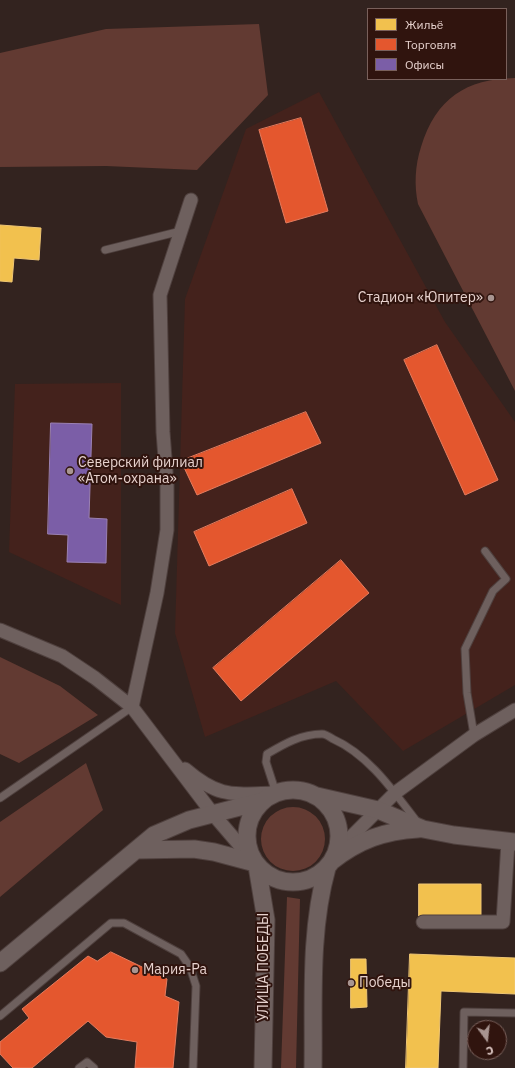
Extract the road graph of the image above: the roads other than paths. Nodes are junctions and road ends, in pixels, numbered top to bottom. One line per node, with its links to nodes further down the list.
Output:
1 (191, 200): 2 (street)
2 (181, 231): 3 (lane); 6 (street)
3 (105, 250)
4 (485, 551): 8 (lane)
5 (0, 630): 6 (street)
6 (132, 707): 9 (street); 13 (lane)
7 (515, 710): 8 (street)
8 (474, 735): 10 (street)
9 (172, 760): 12 (street); 15 (street)
10 (395, 793): 12 (lane); 14 (street); 16 (lane)
11 (315, 795): 12 (street); 14 (street); 19 (street)
12 (269, 797): 15 (street); 20 (street)
13 (0, 798)
14 (378, 810): 16 (street); 19 (street)
15 (212, 814): 18 (street); 20 (street)
16 (423, 829): 17 (street); 19 (street)
17 (512, 842): 21 (street)
18 (137, 850): 20 (street); 22 (street)
19 (332, 860): 20 (street); 29 (street)
20 (256, 864): 28 (street, УЛИЦА ПОБЕДЫ)
21 (423, 922)
22 (0, 963)
23 (515, 1013): 30 (lane)
24 (0, 1016): 27 (lane)
25 (79, 1068): 26 (lane)
26 (94, 1068)
27 (193, 1068)
28 (263, 1068)
29 (313, 1068)
30 (463, 1068)

